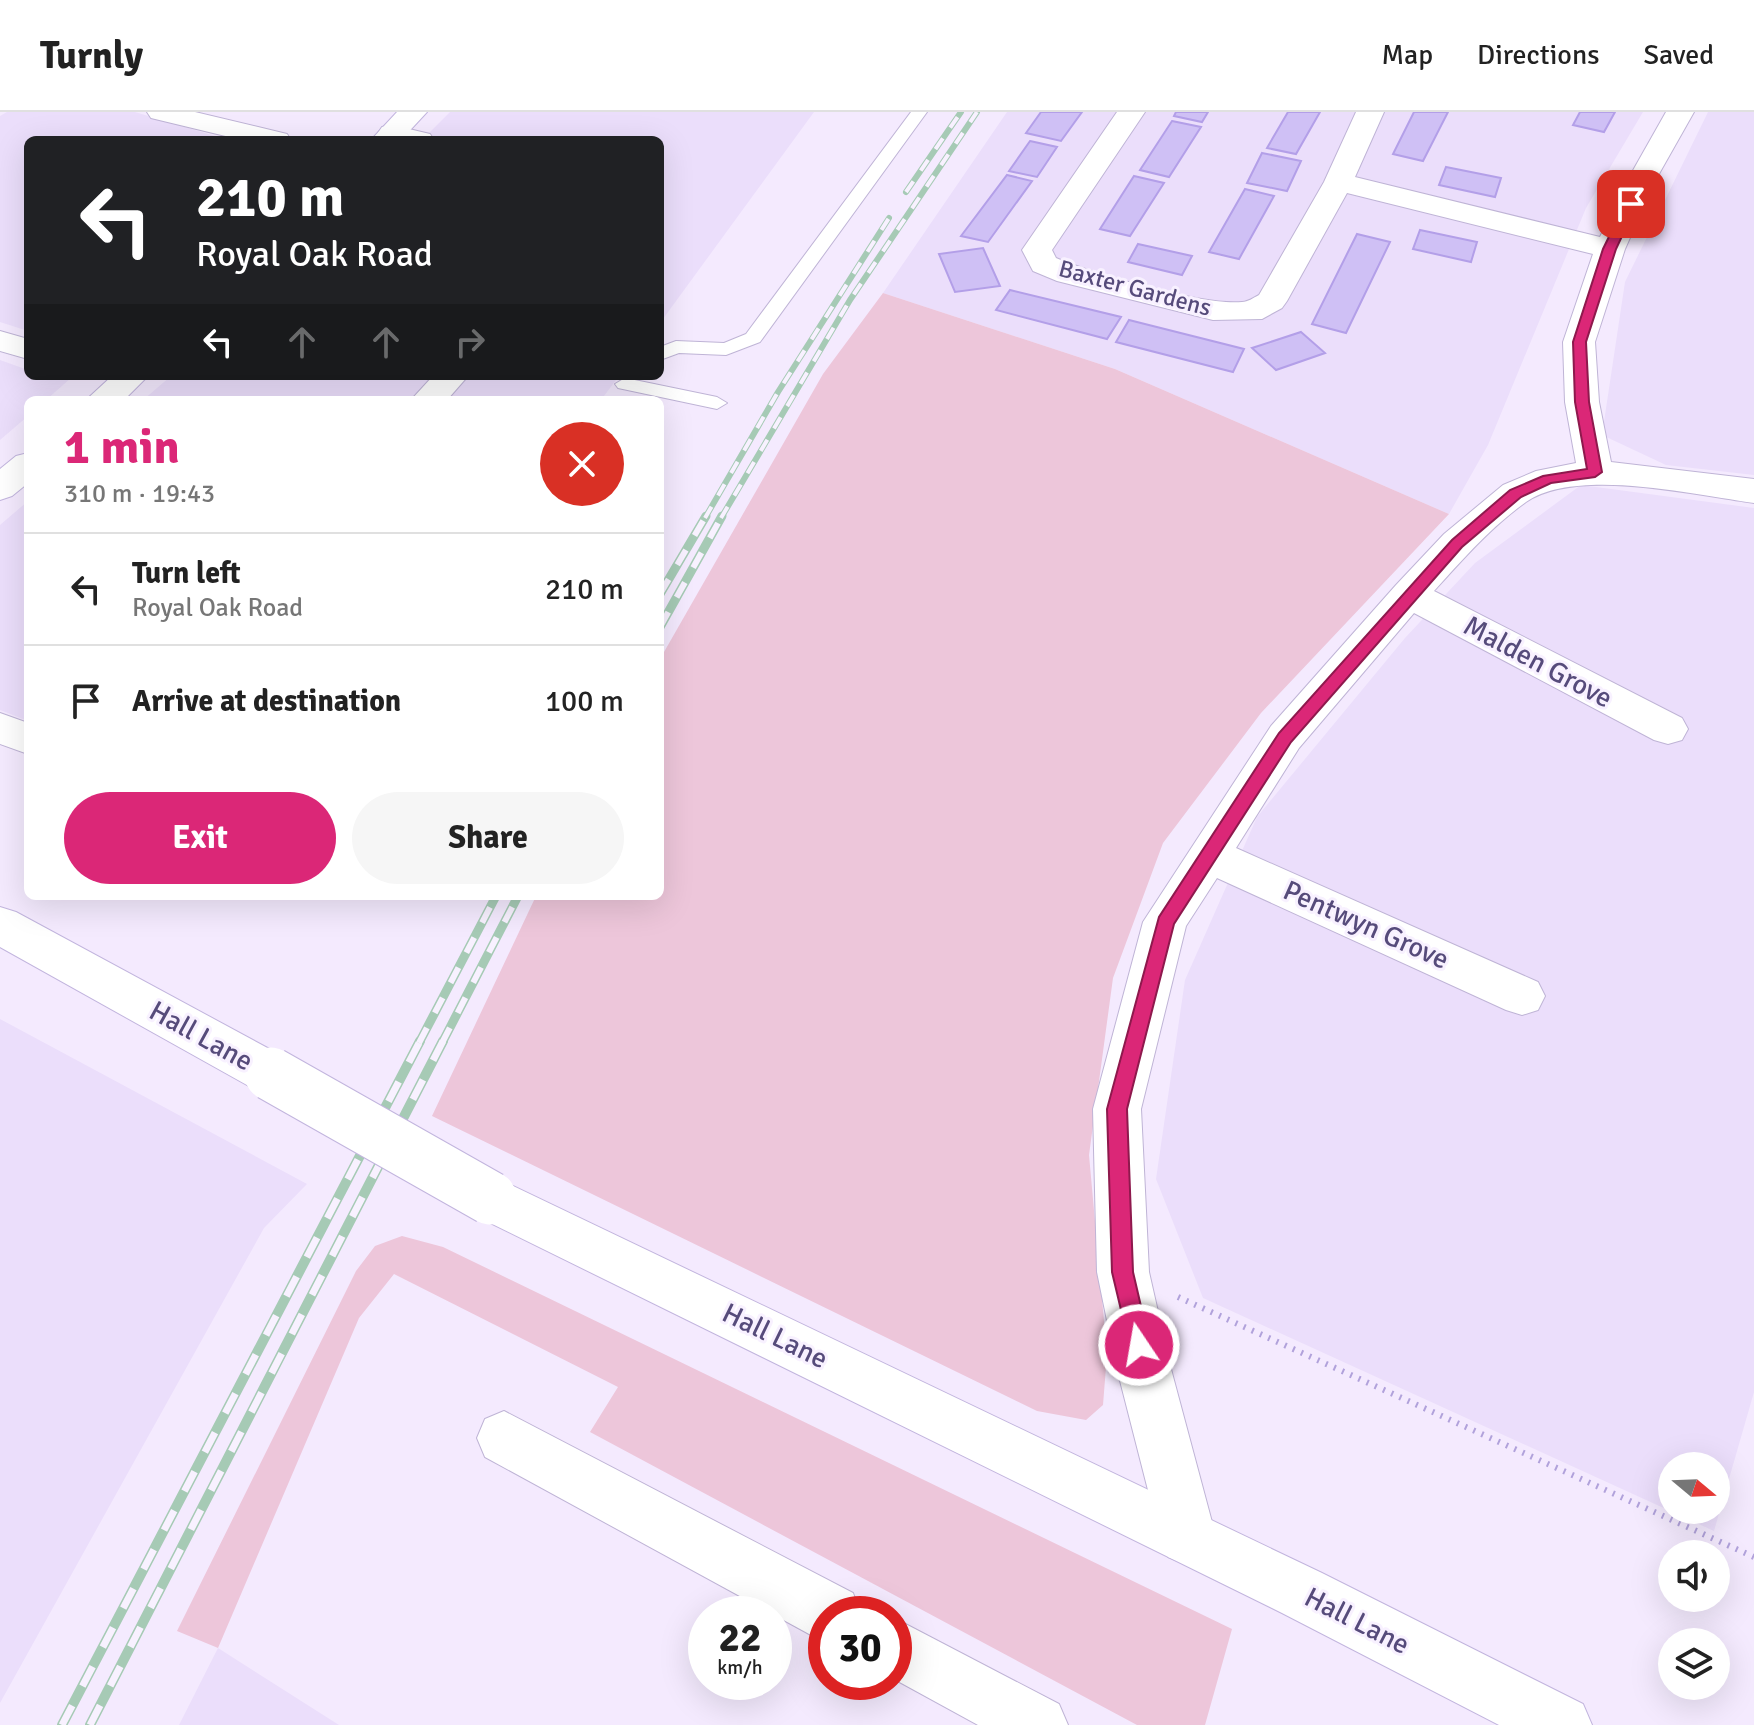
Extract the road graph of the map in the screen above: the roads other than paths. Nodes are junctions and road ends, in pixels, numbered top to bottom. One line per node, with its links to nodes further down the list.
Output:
1 (161, 112): 7 (street)
2 (413, 112): 8 (street)
3 (919, 112): 13 (lane)
4 (1131, 112): 9 (street, Baxter Gardens)
5 (1370, 112): 9 (street, Baxter Gardens)
6 (1680, 112): 10 (street)
7 (260, 136)
8 (389, 136)
9 (1338, 182): 10 (street)
10 (1610, 249): 20 (street)
11 (0, 341): 12 (street)
12 (24, 348)
13 (664, 352)
14 (127, 380): 17 (street)
15 (448, 380): 18 (street)
16 (623, 387): 19 (lane)
17 (108, 396)
18 (432, 396)
19 (717, 403)
20 (1595, 472): 21 (street); 22 (street)
21 (1754, 491)
22 (1409, 594): 24 (street, Malden Grove); 26 (street)
23 (0, 728): 25 (street)
24 (1668, 729)
25 (24, 737)
26 (1209, 855): 28 (street, Pentwyn Grove); 30 (street)
27 (0, 925): 30 (street, Hall Lane, bridge)
28 (1522, 996)
29 (504, 1438): 31 (street)
30 (1188, 1537): 34 (street, Hall Lane)
31 (808, 1601)
32 (912, 1657): 33 (street)
33 (1038, 1725)
34 (1562, 1725)

